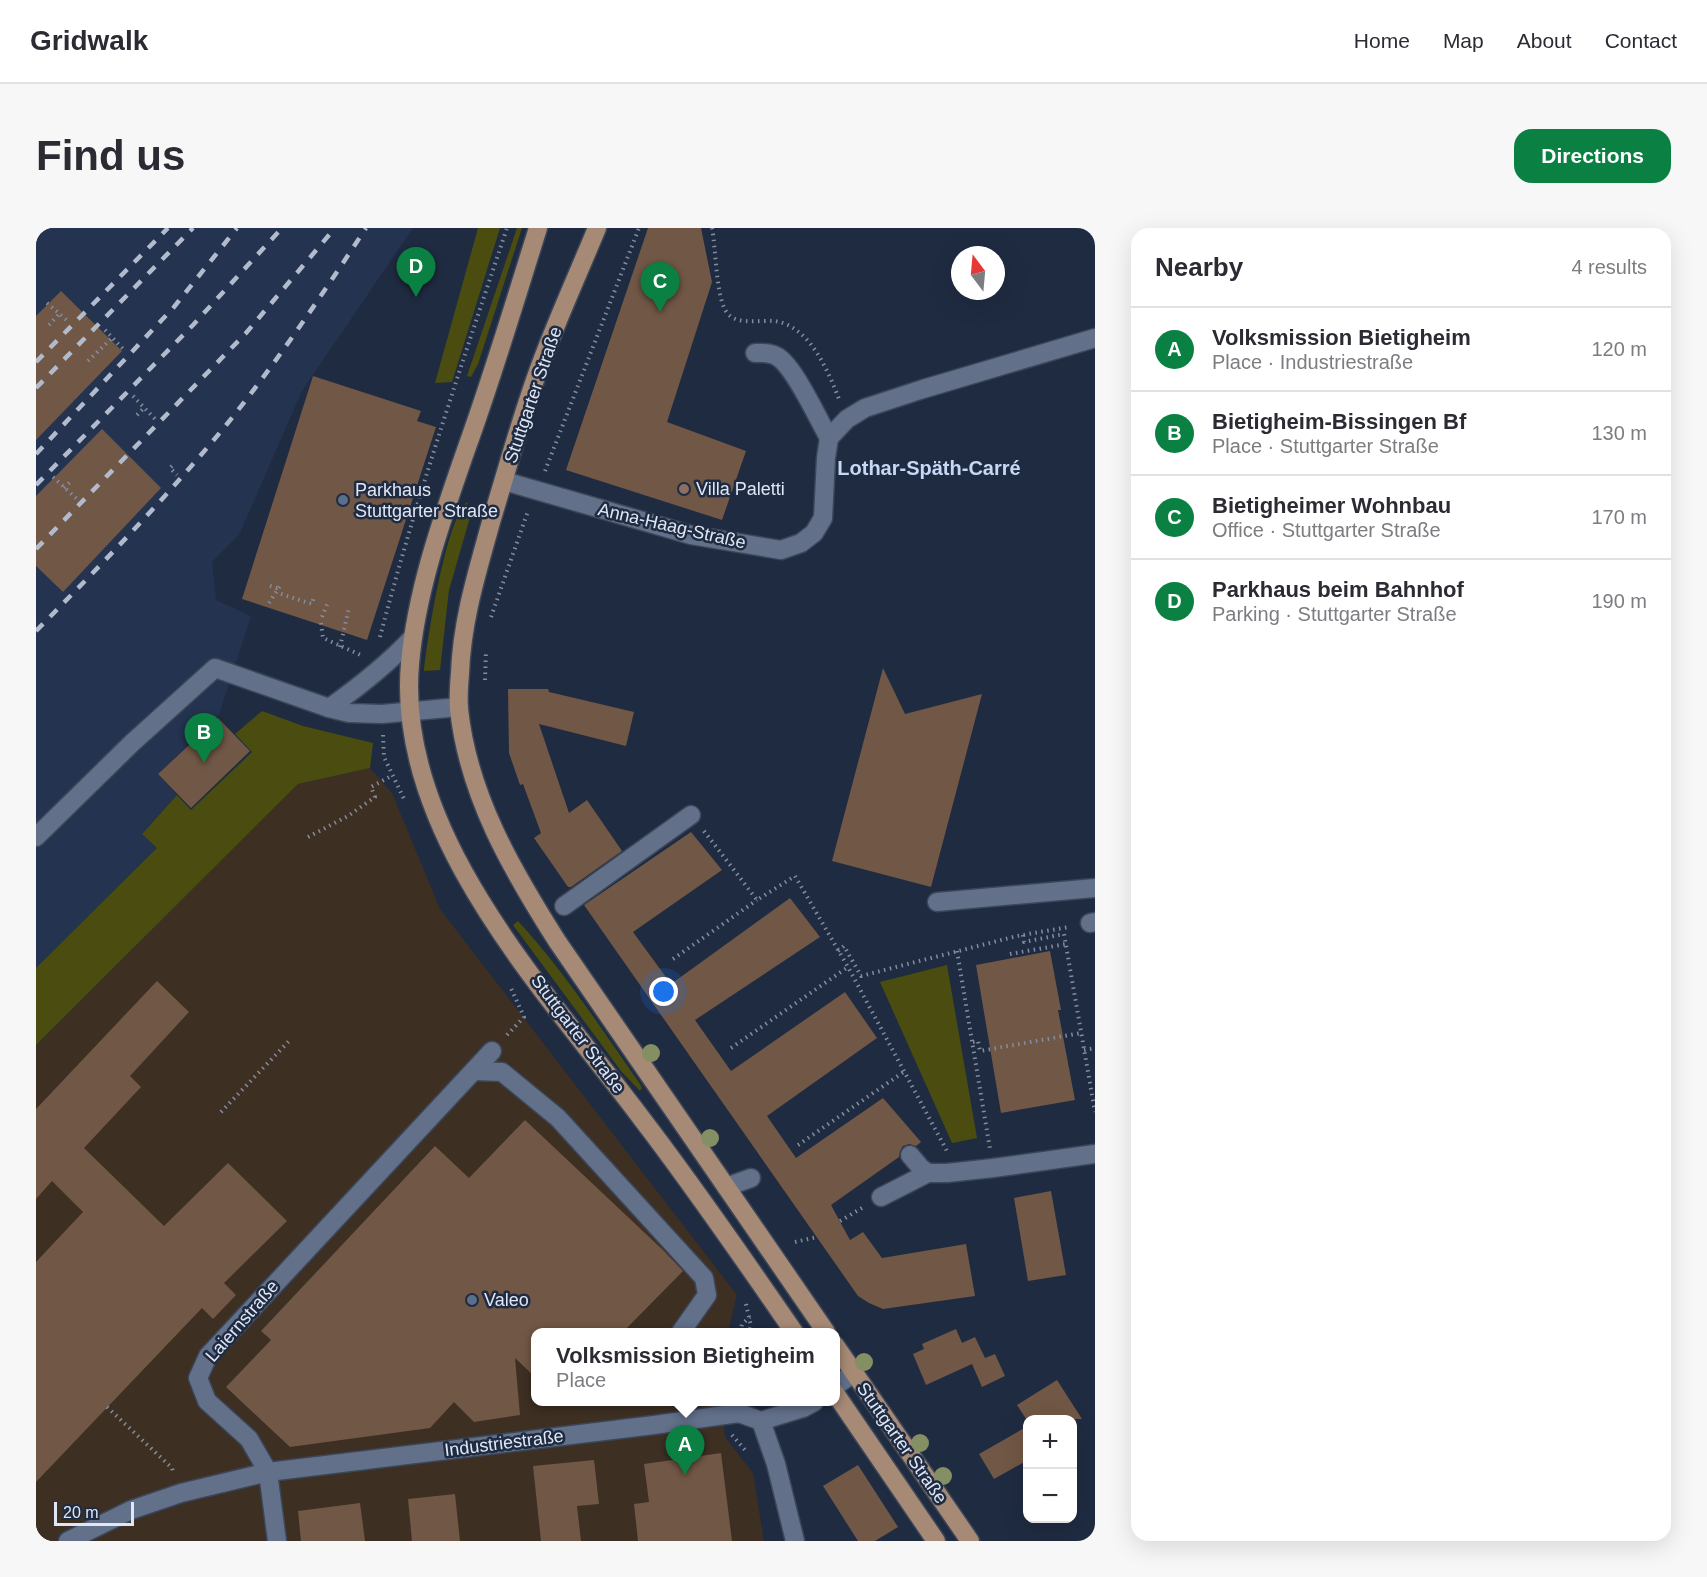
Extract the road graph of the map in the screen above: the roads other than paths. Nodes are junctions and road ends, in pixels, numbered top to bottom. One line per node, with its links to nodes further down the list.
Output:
1 (538, 228): 7 (main road, Stuttgarter Straße)
2 (597, 228): 6 (main road, Stuttgarter Straße)
3 (1095, 338): 5 (street)
4 (755, 353): 5 (street)
5 (830, 438): 6 (street, Anna-Haag-Straße)
6 (504, 481): 9 (main road, Stuttgarter Straße)
7 (413, 637): 8 (street, Stuttgarter Straße); 10 (main road, Stuttgarter Straße)
8 (329, 708): 10 (street); 12 (street)
9 (459, 708): 10 (street); 22 (main road, Stuttgarter Straße)
10 (410, 712): 24 (main road, Stuttgarter Straße)
11 (695, 820): 15 (street)
12 (36, 837)
13 (1095, 888): 14 (street)
14 (937, 902)
15 (564, 906)
16 (492, 1052): 17 (street, Laiernstraße)
17 (474, 1071): 25 (street); 34 (street, Laiernstraße)
18 (1095, 1154): 20 (street)
19 (910, 1155): 20 (street)
20 (928, 1173): 23 (street)
21 (751, 1178): 22 (street)
22 (726, 1187): 26 (main road, Stuttgarter Straße)
23 (882, 1197)
24 (784, 1325)
25 (684, 1328)
26 (823, 1328)
27 (840, 1352): 28 (main road, Stuttgarter Straße)
28 (854, 1373): 29 (street); 39 (main road, Stuttgarter Straße)
29 (840, 1383)
30 (840, 1400): 38 (main road, Stuttgarter Straße)
31 (804, 1406): 33 (street)
32 (743, 1407): 33 (street, Industriestraße); 34 (street, Industriestraße)
33 (761, 1421): 37 (street)
34 (268, 1472): 35 (street); 36 (street)
35 (68, 1541)
36 (277, 1541)
37 (795, 1541)
38 (936, 1541)
39 (970, 1541)

